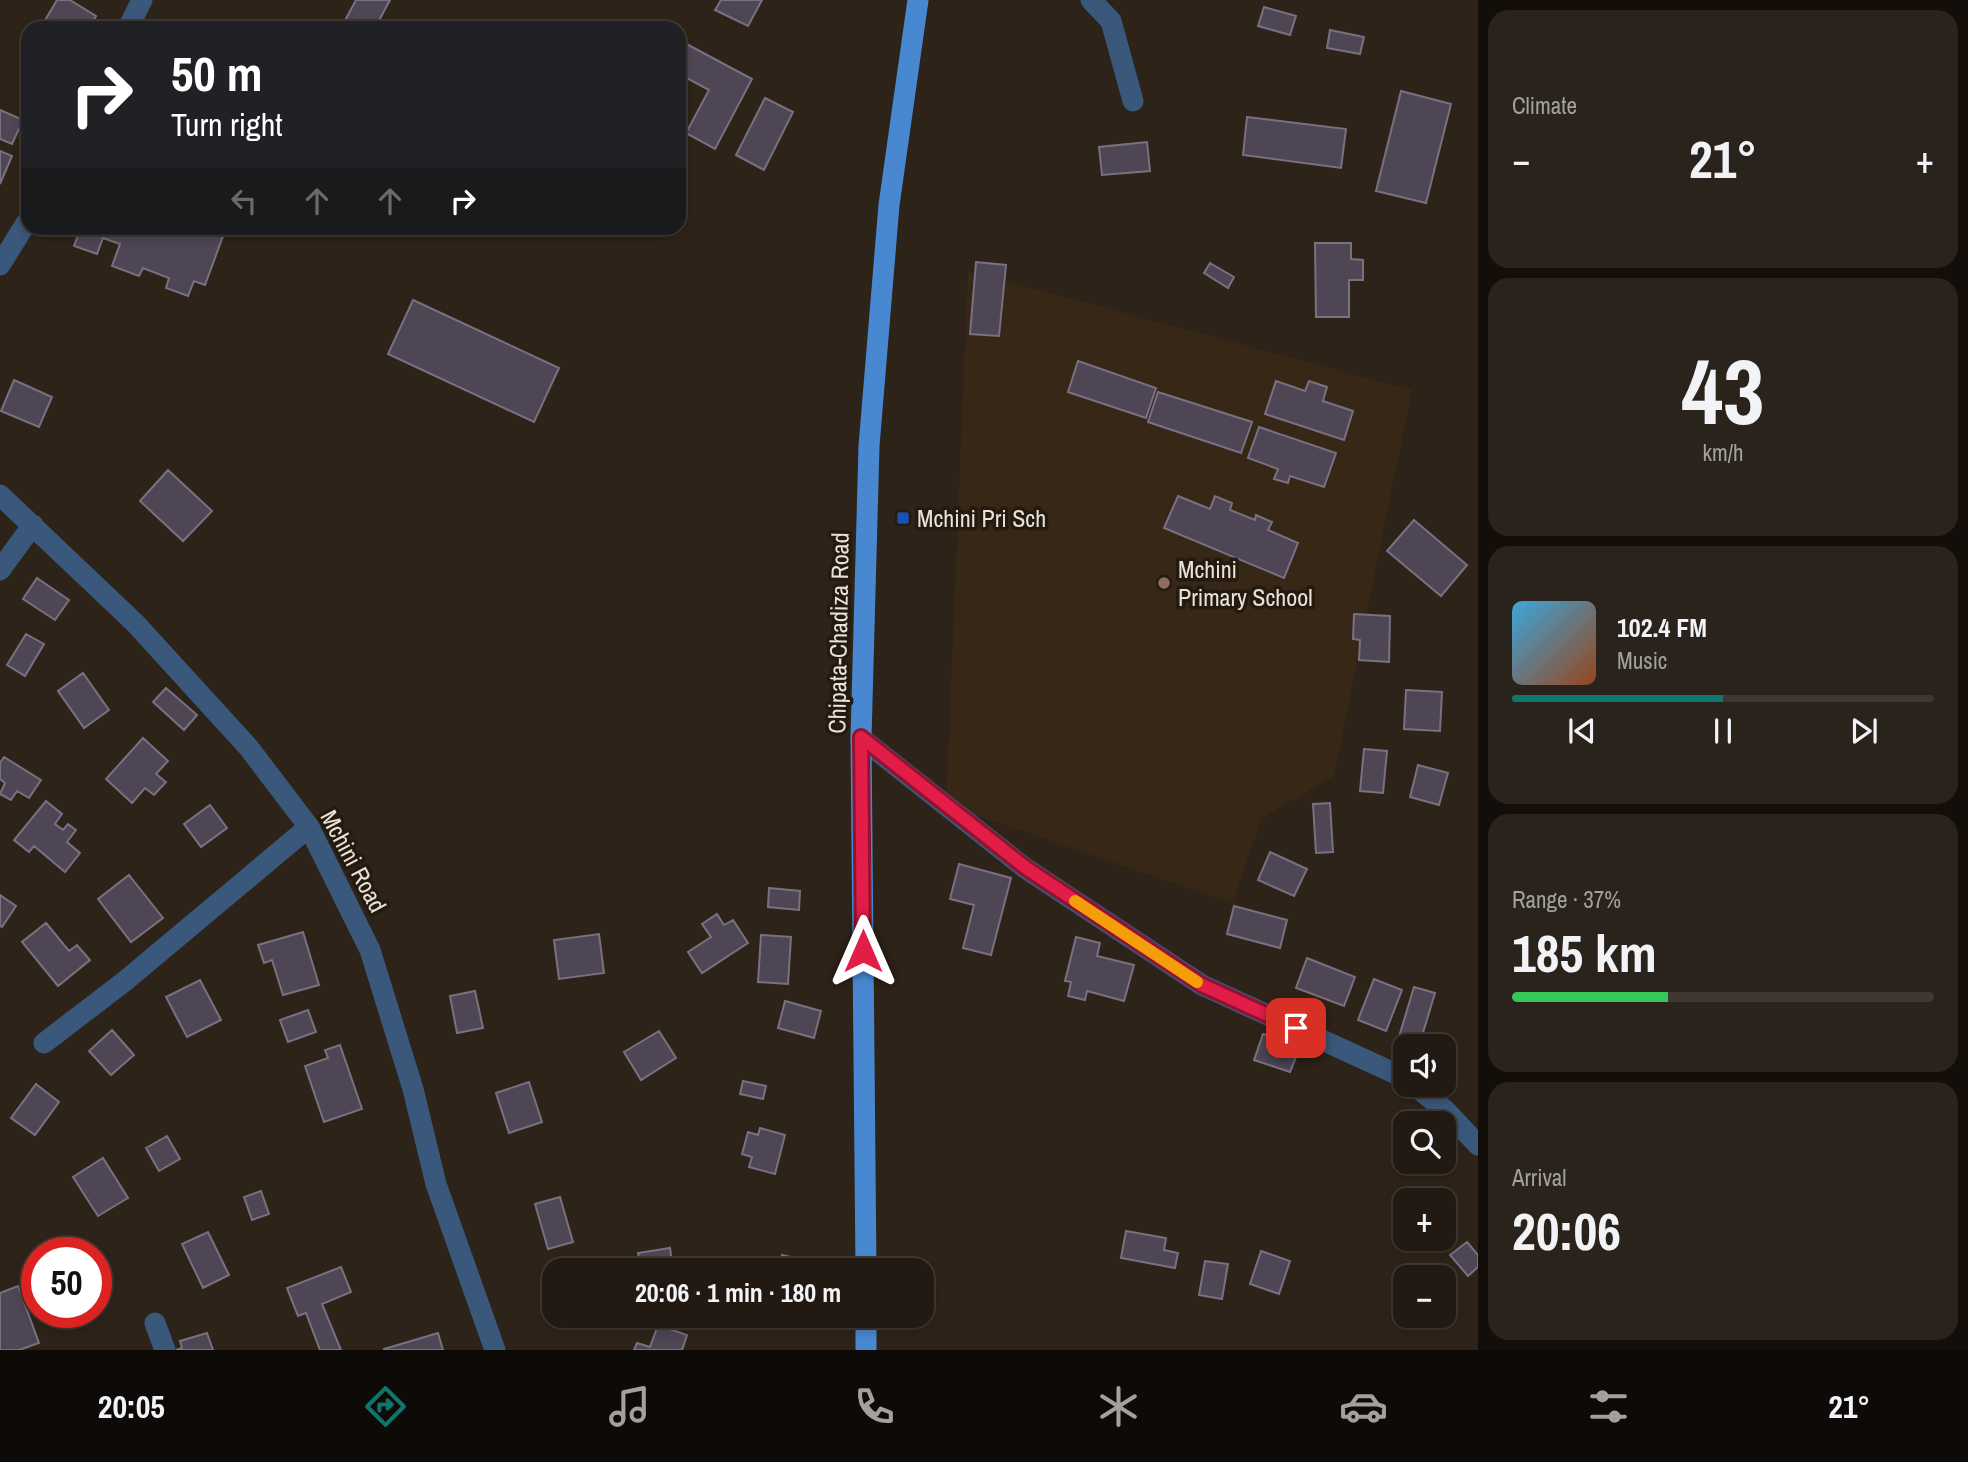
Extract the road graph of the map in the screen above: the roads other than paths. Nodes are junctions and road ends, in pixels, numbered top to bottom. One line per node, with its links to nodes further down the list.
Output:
1 (142, 0): 4 (street)
2 (918, 0): 11 (main road, Chipata-Chadiza Road)
3 (1091, 0): 5 (street)
4 (132, 21)
5 (1133, 101)
6 (21, 231): 7 (street)
7 (0, 265)
8 (0, 495): 9 (street, Mchini Road)
9 (33, 525): 10 (street); 12 (street, Mchini Road)
10 (0, 570)
11 (861, 737): 14 (street); 17 (main road, Chipata-Chadiza Road)
12 (309, 827): 13 (street); 21 (street, Mchini Road)
13 (44, 1043)
14 (1393, 1073)
15 (1429, 1097): 16 (street)
16 (1478, 1145)
17 (866, 1258)
18 (155, 1323): 20 (street)
19 (866, 1328): 22 (main road)
20 (165, 1350)
21 (495, 1350)
22 (866, 1350)

